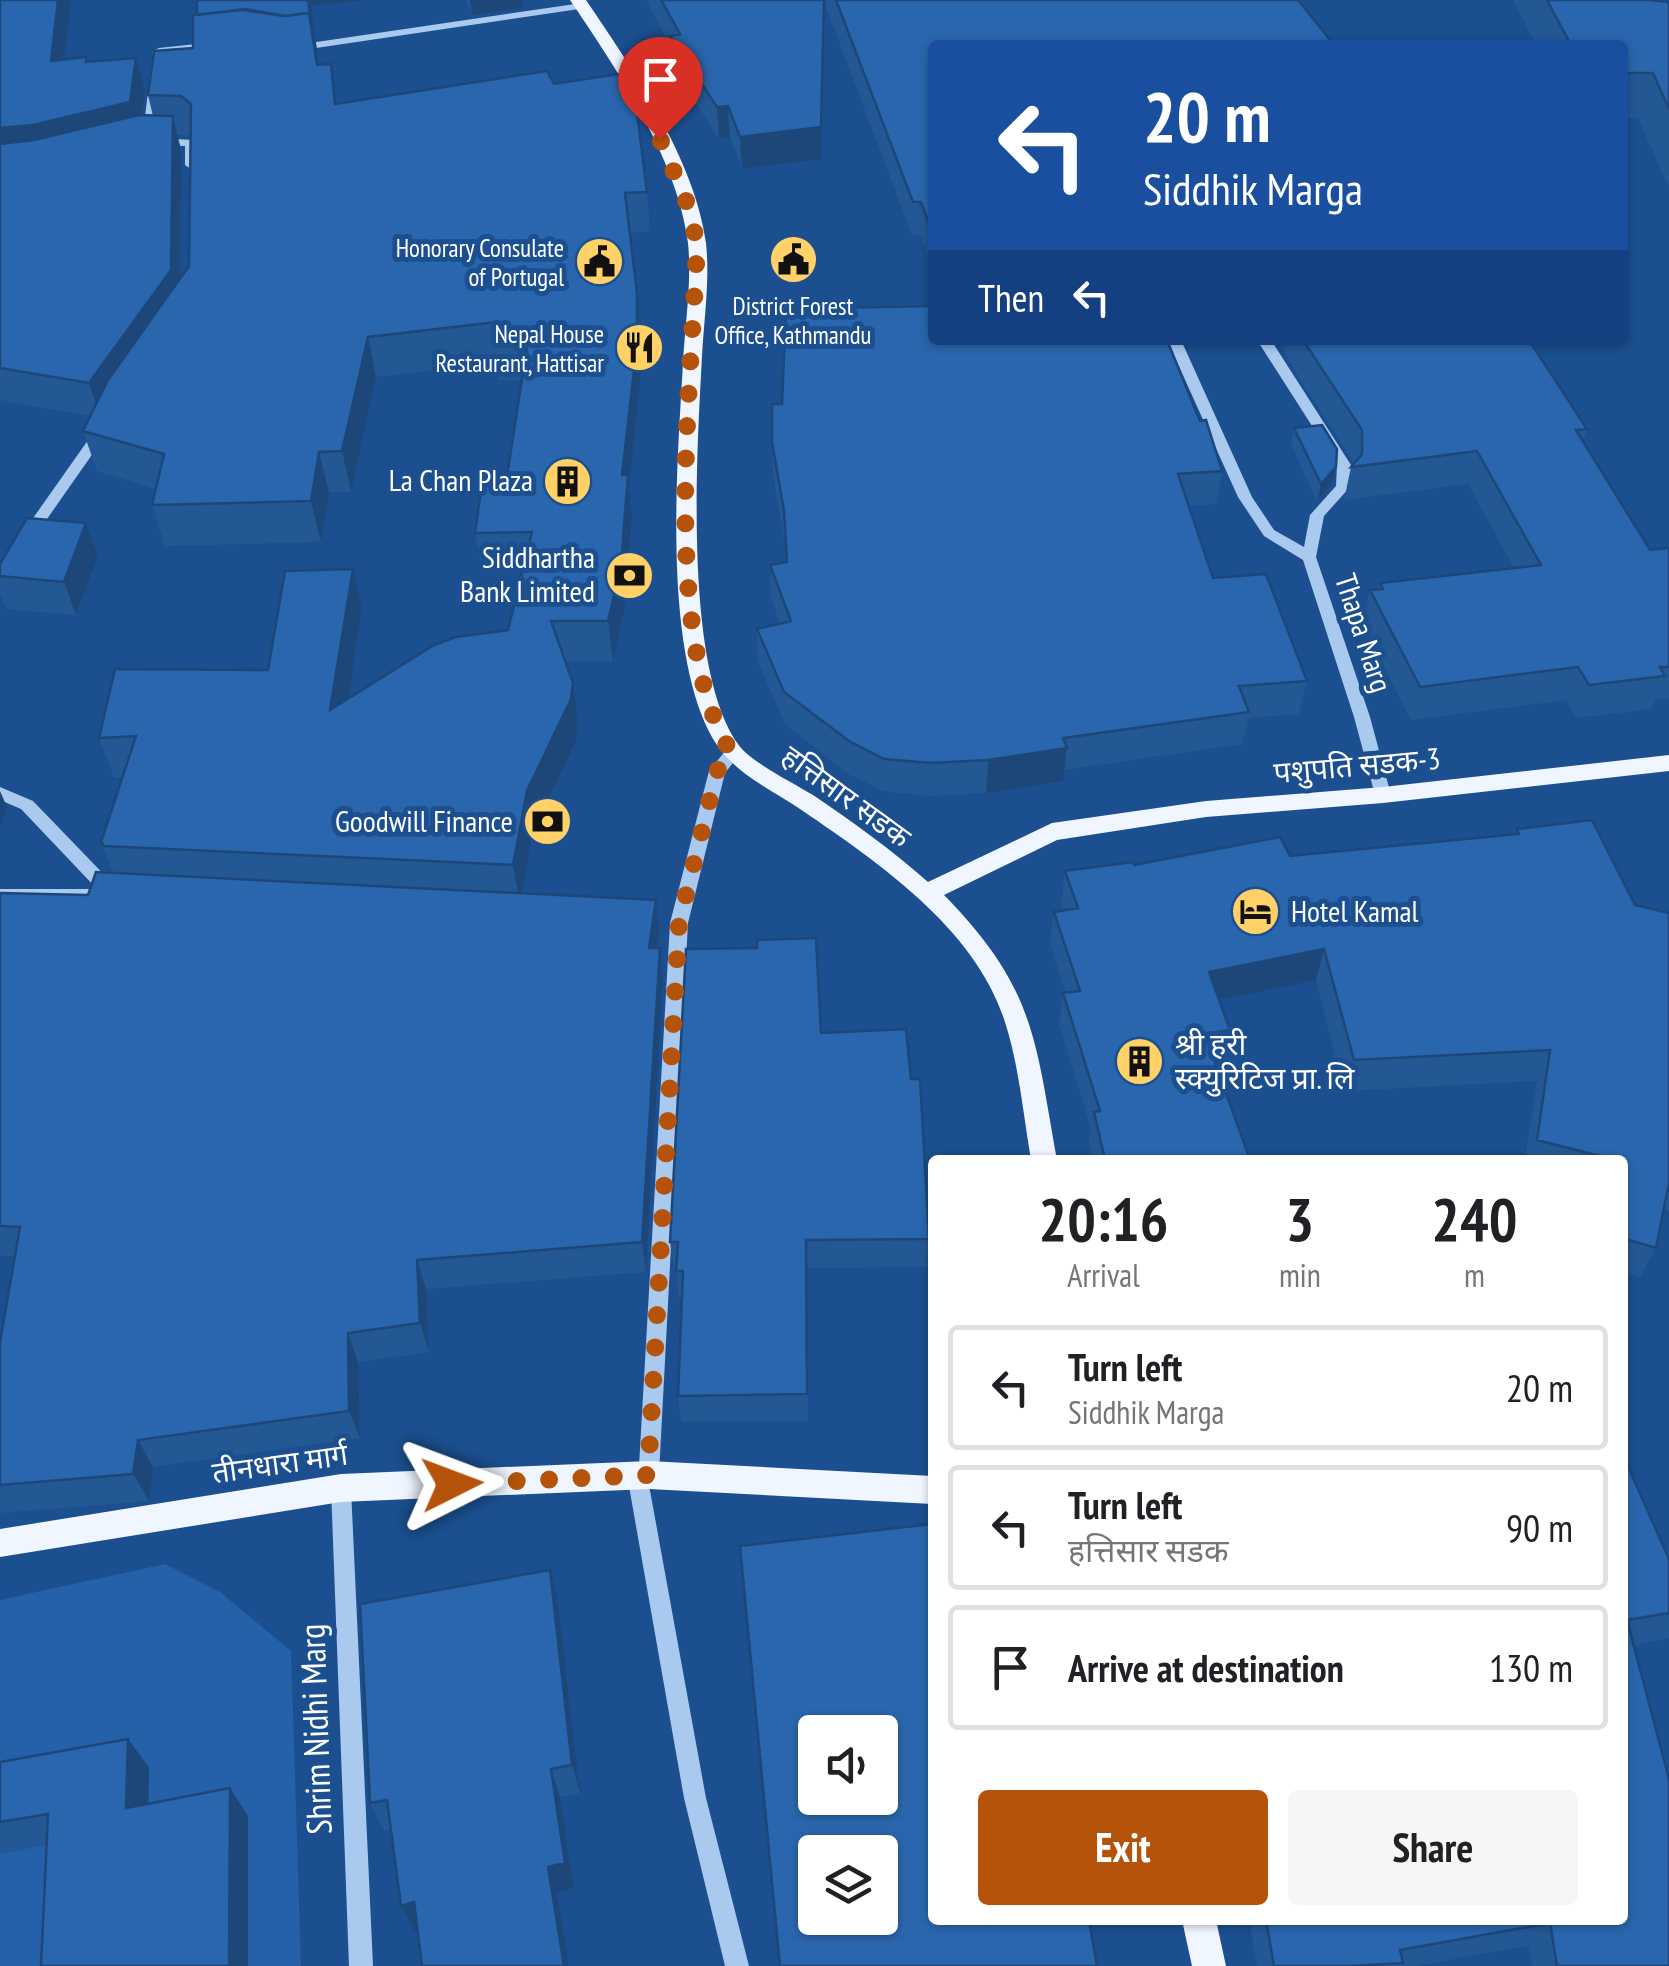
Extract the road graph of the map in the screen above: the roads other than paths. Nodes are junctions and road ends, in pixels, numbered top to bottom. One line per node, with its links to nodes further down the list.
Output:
1 (585, 2): 3 (street); 12 (main road, हत्तिसार सडक)
2 (232, 43): 4 (street)
3 (285, 47)
4 (148, 141): 5 (street); 6 (street)
5 (130, 145)
6 (190, 179)
7 (1176, 345): 10 (street)
8 (1267, 345): 10 (street, Thapa Marg)
9 (112, 417): 11 (street)
10 (1309, 557): 15 (street, Thapa Marg)
11 (0, 576)
12 (732, 754): 16 (main road, हत्तिसार सडक); 21 (street)
13 (1669, 762): 15 (main road, पशुपति सडक-3)
14 (0, 793): 17 (street)
15 (1383, 795): 16 (main road, पशुपति सडक-3)
16 (926, 893): 20 (main road, हत्तिसार सडक)
17 (114, 894): 18 (street); 19 (street)
18 (0, 895)
19 (133, 896)
20 (1043, 1155)
21 (643, 1475): 22 (main road, तीनधारा मार्ग); 23 (main road, तीनधारा मार्ग); 27 (street)
22 (341, 1488): 24 (main road, तीनधारा मार्ग); 26 (street, Shrim Nidhi Marg)
23 (928, 1490)
24 (0, 1543)
25 (1200, 1925): 28 (main road)
26 (361, 1966)
27 (737, 1966)
28 (1209, 1966)

